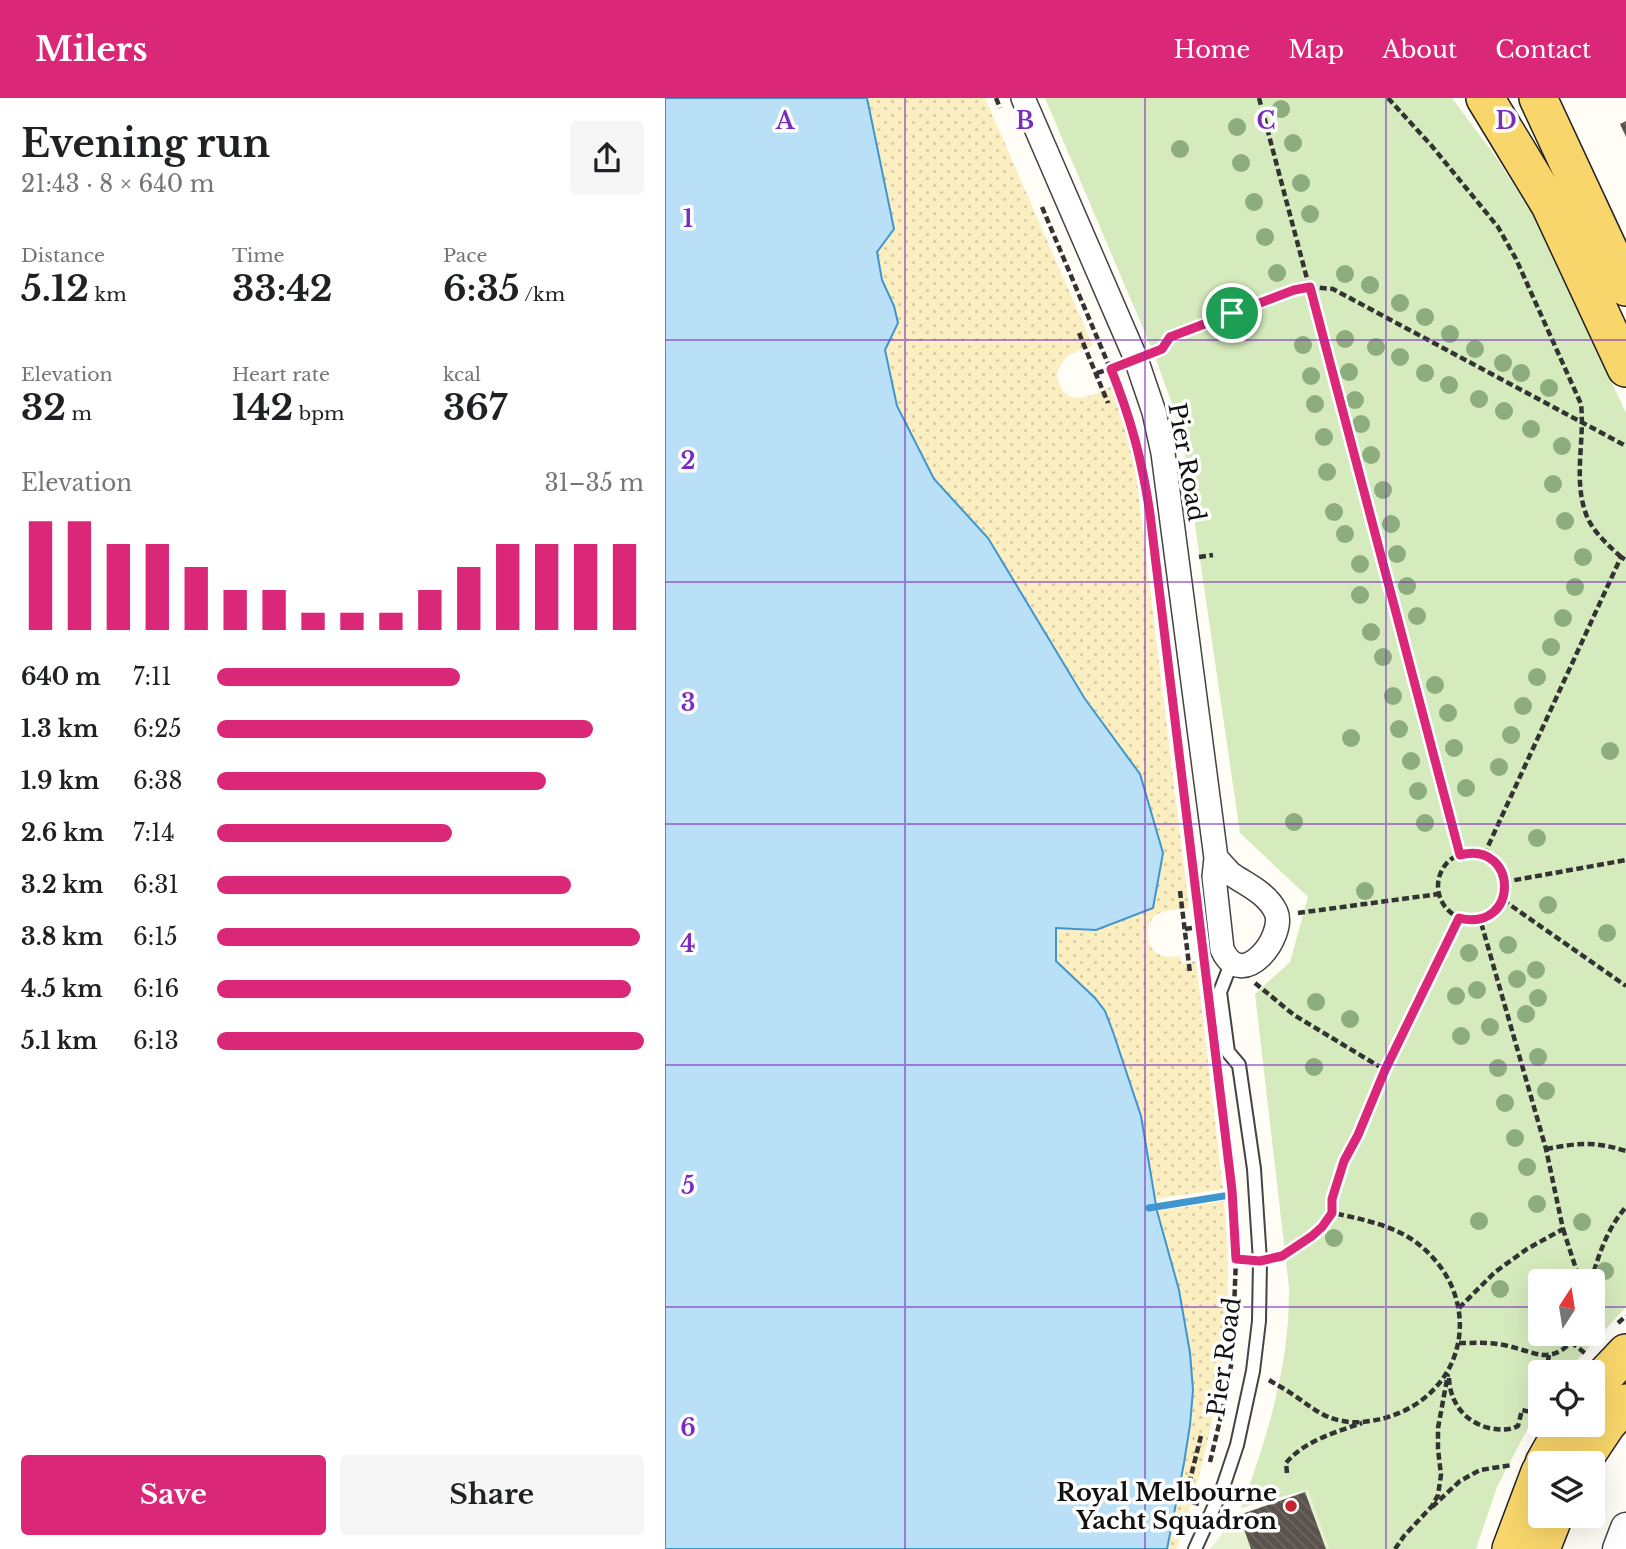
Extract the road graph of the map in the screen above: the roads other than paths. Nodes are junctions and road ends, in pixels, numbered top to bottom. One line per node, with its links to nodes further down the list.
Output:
1 (1023, 98): 6 (street, Pier Road)
2 (1485, 98): 5 (main road)
3 (1538, 98): 4 (main road)
4 (1626, 287)
5 (1626, 368)
6 (1216, 858): 7 (street, Pier Road); 7 (street)
7 (1236, 963): 15 (lane, Pier Road)
8 (1626, 1403): 11 (main road)
9 (1556, 1437): 10 (main road)
10 (1545, 1451)
11 (1589, 1451)
12 (1528, 1485): 16 (main road)
13 (1550, 1528): 17 (main road)
14 (1626, 1528): 18 (street)
15 (1195, 1549)
16 (1511, 1549)
17 (1541, 1549)
18 (1618, 1549)

